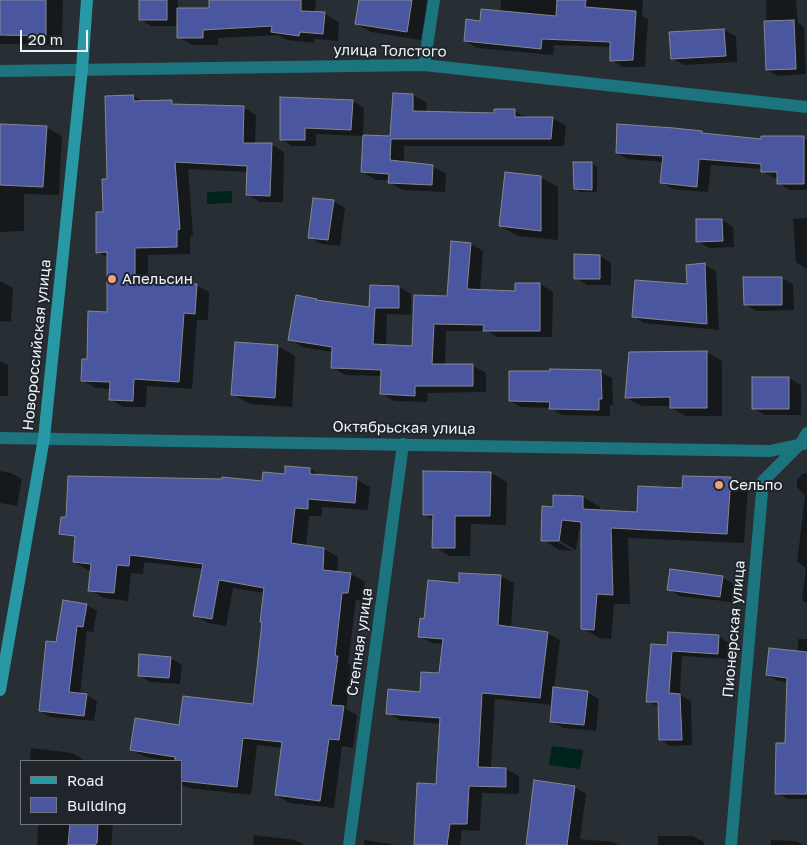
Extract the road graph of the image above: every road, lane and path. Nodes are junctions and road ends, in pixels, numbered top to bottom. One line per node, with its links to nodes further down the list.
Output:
1 (87, 0): 4 (street, Новороссийская улица)
2 (434, 0): 3 (street)
3 (424, 65): 4 (street, улица Толстого); 6 (street, улица Толстого)
4 (82, 69): 5 (street, улица Толстого); 8 (street, Новороссийская улица)
5 (0, 71)
6 (807, 108)
7 (0, 438): 8 (street, Октябрьская улица)
8 (44, 438): 10 (street, Октябрьская улица); 11 (street, Новороссийская улица)
9 (805, 440): 10 (street, Октябрьская улица); 13 (street, Пионерская улица)
10 (403, 444): 12 (street, Степная улица)
11 (0, 690)
12 (349, 845)
13 (731, 845)

